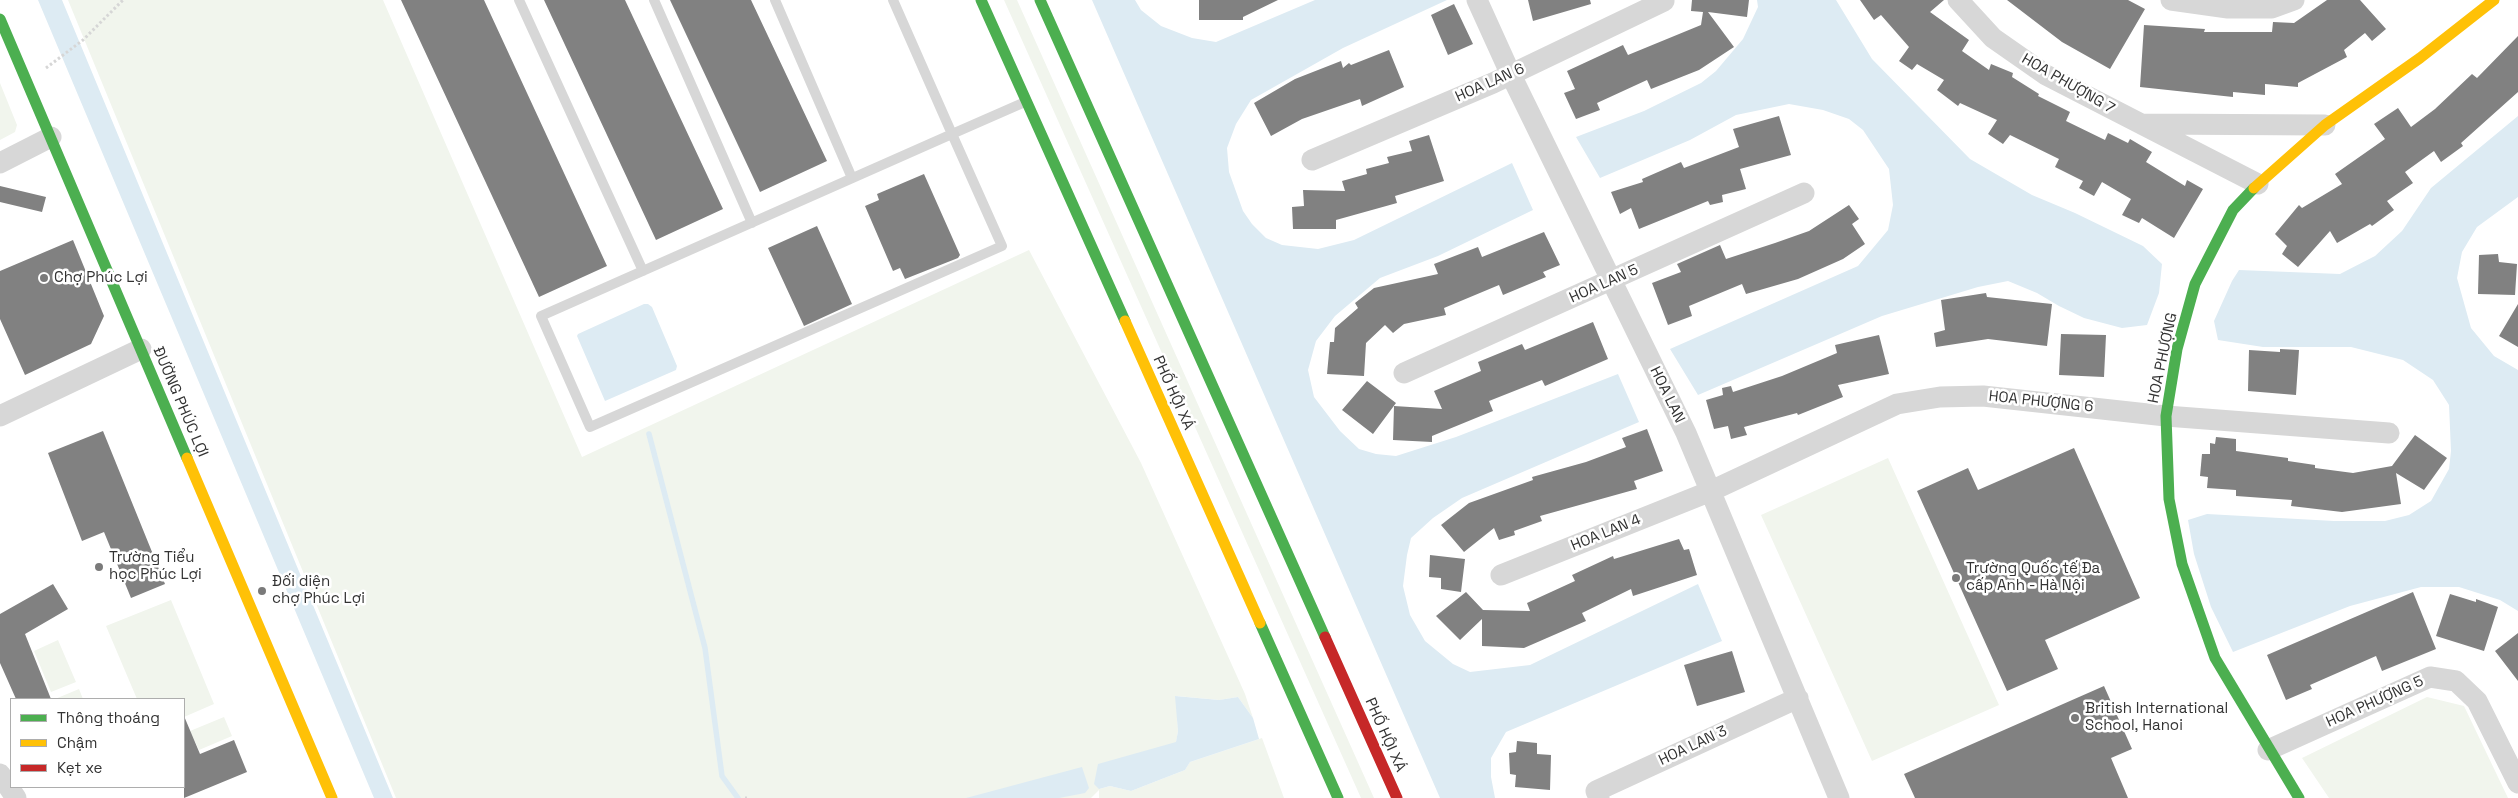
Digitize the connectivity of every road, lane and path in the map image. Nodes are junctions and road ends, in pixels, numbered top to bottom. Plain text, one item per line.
1 (123, 0) edge
2 (519, 0) edge
3 (654, 0) edge
4 (775, 0) edge
5 (893, 0) edge
6 (981, 0) edge
7 (1040, 0) edge
8 (1478, 0) edge
9 (1958, 0) edge
10 (2170, 0) edge
11 (2294, 0) edge
12 (2494, 0) edge
13 (1664, 1) edge
14 (0, 18) edge
15 (52, 63) dead end
16 (1511, 75) junction
17 (1026, 101) junction
18 (2138, 124) junction
19 (2324, 125) junction
20 (952, 134) junction
21 (51, 137) junction
22 (1312, 160) dead end
23 (0, 163) edge
24 (852, 178) junction
25 (2258, 184) junction
26 (1804, 193) dead end
27 (752, 223) junction
28 (643, 271) junction
29 (1611, 281) junction
30 (141, 349) junction
31 (1404, 373) dead end
32 (0, 416) edge
33 (2166, 416) junction
34 (2389, 433) dead end
35 (1711, 491) junction
36 (1501, 576) dead end
37 (1798, 698) junction
38 (2268, 750) junction
39 (0, 774) edge
40 (2518, 783) edge
41 (16, 798) edge
42 (332, 798) edge
43 (1338, 798) edge
44 (1397, 798) edge
45 (1599, 798) edge
46 (1839, 798) edge
47 (2299, 798) edge

1 - 15 path
2 - 28 lane
3 - 27 lane
4 - 24 lane
5 - 20 lane
6 - 17 street, PHỐ HỘI XÁ
7 - 44 street, PHỐ HỘI XÁ
8 - 16 street, HOA LAN
9 - 18 street, HOA PHƯỢNG 7
10 - 11 street
12 - 19 street, HOA PHƯỢNG
13 - 16 street, HOA LAN 6
14 - 21 street, ĐƯỜNG PHÚC LỢI
16 - 22 street, HOA LAN 6
16 - 29 street, HOA LAN
17 - 20 lane
17 - 43 street, PHỐ HỘI XÁ
18 - 19 street, HOA PHƯỢNG 7
18 - 25 street, HOA PHƯỢNG 7
19 - 25 street, HOA PHƯỢNG
20 - 24 lane
20 - 28 lane
21 - 23 street
21 - 30 street, ĐƯỜNG PHÚC LỢI
24 - 27 lane
25 - 33 street, HOA PHƯỢNG
26 - 29 street, HOA LAN 5
27 - 28 lane
29 - 31 street, HOA LAN 5
29 - 35 street, HOA LAN
30 - 32 street
30 - 42 street, ĐƯỜNG PHÚC LỢI
33 - 34 street, HOA PHƯỢNG 6
33 - 35 street, HOA PHƯỢNG 6
33 - 38 street, HOA PHƯỢNG
35 - 36 street, HOA LAN 4
35 - 37 street, HOA LAN
37 - 45 street, HOA LAN 3
37 - 46 street, HOA LAN
38 - 40 street, HOA PHƯỢNG 5
38 - 47 street, HOA PHƯỢNG
39 - 41 street

